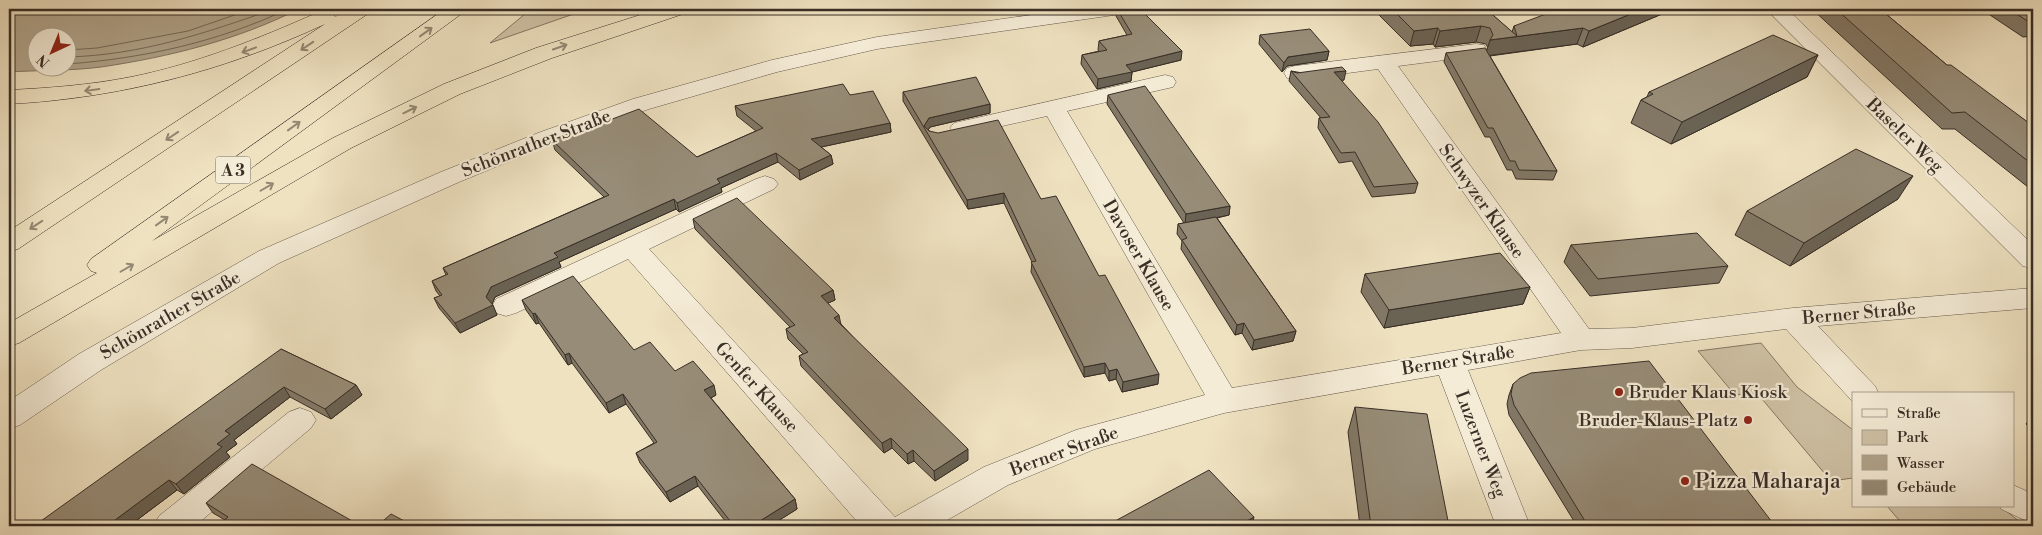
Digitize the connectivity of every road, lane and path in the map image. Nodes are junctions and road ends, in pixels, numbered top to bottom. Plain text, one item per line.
1 (341, 9) edge
2 (362, 9) edge
3 (458, 9) edge
4 (679, 9) edge
5 (1114, 9) edge
6 (1776, 9) edge
7 (1476, 50) edge
8 (1384, 62) junction
9 (1295, 73) edge
10 (1165, 82) dead end
11 (9, 96) edge
12 (1054, 108) junction
13 (938, 134) edge
14 (765, 184) dead end
15 (9, 243) edge
16 (632, 247) junction
17 (2033, 260) edge
18 (2033, 298) edge
19 (506, 306) dead end
20 (1792, 318) junction
21 (9, 331) edge
22 (9, 336) edge
23 (1581, 340) junction
24 (1449, 361) junction
25 (1862, 392) edge
26 (1224, 401) junction
27 (9, 418) edge
28 (300, 420) dead end
29 (2014, 499) edge
30 (2033, 510) edge
31 (171, 526) edge
32 (882, 526) edge
33 (908, 526) edge
34 (1514, 526) edge

1 -> 11 highway
2 -> 15 highway
21 -> 3 highway, A 3
22 -> 4 highway
5 - 27 street, Schönrather Straße
6 - 17 street, Baseler Weg
7 - 8 street
8 - 9 street
8 - 23 street, Schwyzer Klause
10 - 12 street
12 - 13 street
12 - 26 street, Davoser Klause
14 - 16 street
16 - 19 street
16 - 32 street, Genfer Klause
18 - 20 street, Berner Straße
20 - 23 street, Berner Straße
20 - 25 street
23 - 24 street, Berner Straße
24 - 26 street, Berner Straße
24 - 34 street, Luzerner Weg
26 - 33 street, Berner Straße
28 - 31 street
29 - 30 street

